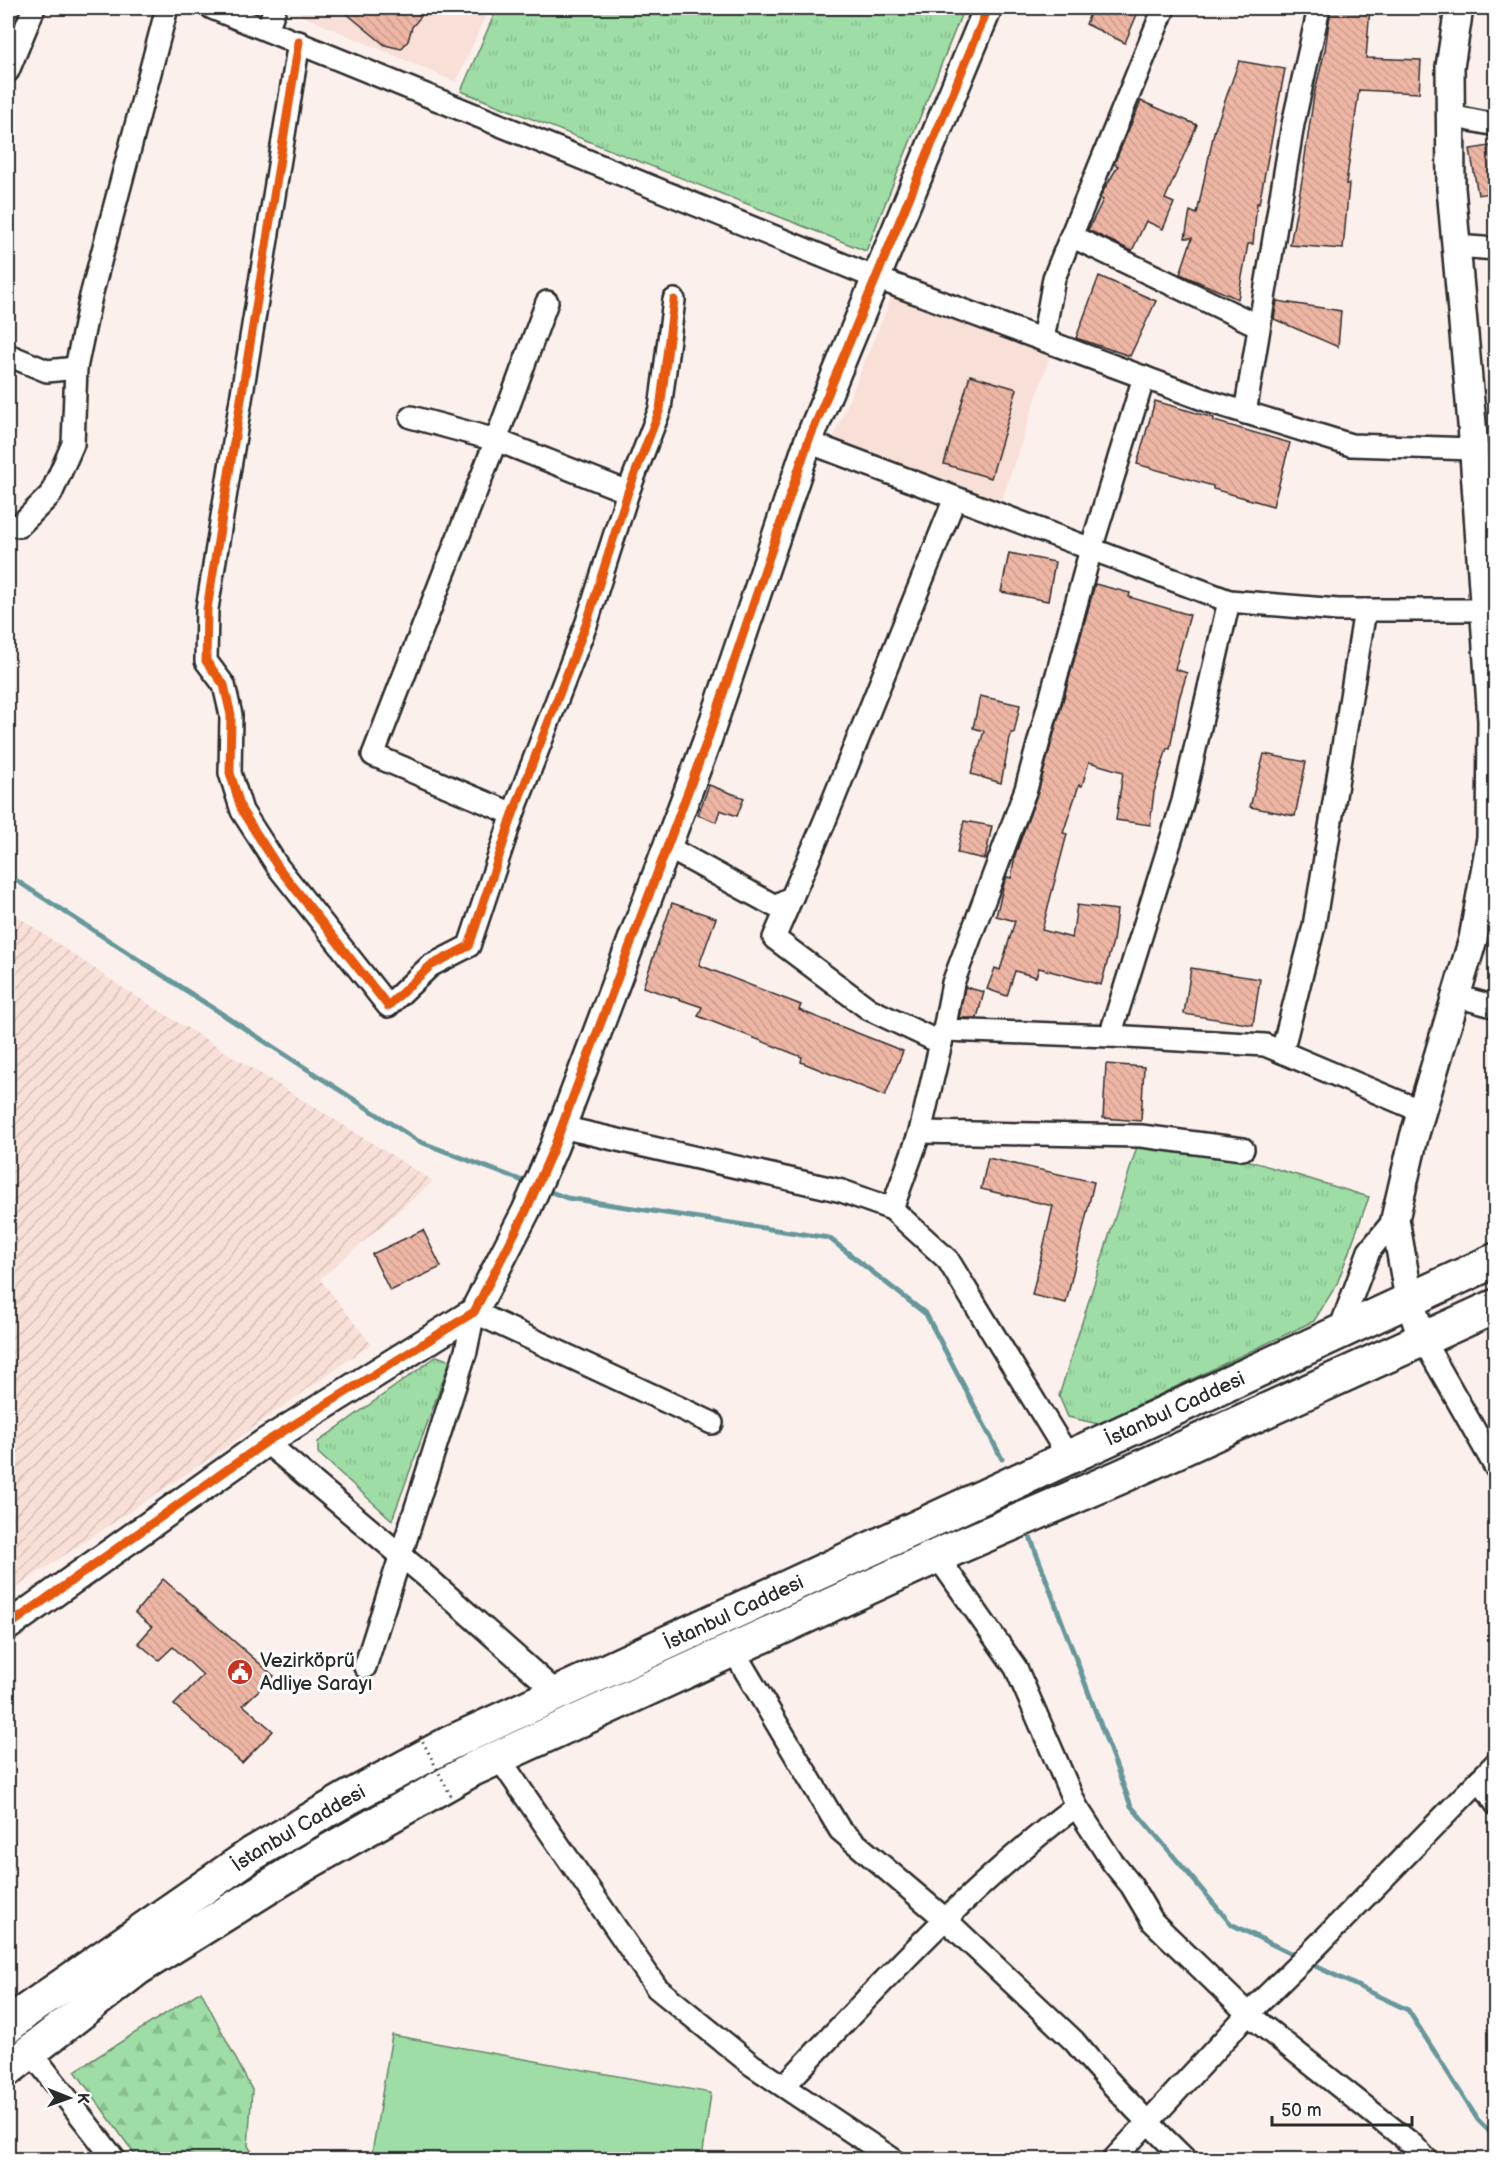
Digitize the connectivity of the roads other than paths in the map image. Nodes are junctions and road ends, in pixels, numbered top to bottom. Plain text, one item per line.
1 (34, 8) edge
2 (167, 8) edge
3 (212, 8) edge
4 (275, 8) edge
5 (988, 8) edge
6 (1164, 8) edge
7 (1319, 8) edge
8 (1459, 8) edge
9 (267, 30) junction
10 (299, 42) junction
11 (8, 71) edge
12 (1450, 116) junction
13 (1496, 125) edge
14 (1071, 236) junction
15 (1456, 246) junction
16 (1496, 249) edge
17 (876, 278) junction
18 (674, 300) dead end
19 (547, 302) dead end
20 (1259, 326) junction
21 (1043, 340) junction
22 (8, 355) edge
23 (76, 368) junction
24 (1144, 377) junction
25 (1245, 412) junction
26 (411, 417) dead end
27 (496, 440) junction
28 (808, 442) junction
29 (1473, 449) junction
30 (628, 492) junction
31 (956, 498) junction
32 (8, 524) edge
33 (1091, 549) junction
34 (1229, 601) junction
35 (1490, 609) edge
36 (1365, 610) junction
37 (1493, 755) edge
38 (513, 814) junction
39 (667, 847) junction
40 (792, 897) junction
41 (1456, 996) junction
42 (1496, 1007) edge
43 (943, 1036) junction
44 (1110, 1036) junction
45 (1282, 1052) junction
46 (1421, 1111) junction
47 (920, 1132) junction
48 (557, 1137) junction
49 (1243, 1149) dead end
50 (892, 1209) junction
51 (1395, 1219) junction
52 (1496, 1260) edge
53 (1409, 1299) junction
54 (1496, 1306) edge
55 (474, 1312) junction
56 (1339, 1332) junction
57 (1422, 1338) junction
58 (712, 1423) dead end
59 (266, 1442) junction
60 (1068, 1456) junction
61 (1496, 1468) edge
62 (401, 1556) junction
63 (937, 1556) junction
64 (8, 1626) edge
65 (733, 1650) junction
66 (365, 1667) dead end
67 (557, 1693) junction
68 (499, 1758) junction
69 (1496, 1762) edge
70 (1480, 1779) junction
71 (1496, 1804) edge
72 (1076, 1806) junction
73 (945, 1919) junction
74 (1248, 2014) junction
75 (8, 2026) edge
76 (19, 2060) edge
77 (784, 2086) junction
78 (1147, 2122) junction
79 (115, 2160) edge
80 (894, 2160) edge
81 (1113, 2160) edge
82 (1186, 2160) edge
83 (1427, 2160) edge

1 - 11 street
2 - 23 street
3 - 9 street
4 - 9 street
5 - 17 street
6 - 14 street
7 - 20 street
8 - 12 street
9 - 10 street
10 - 17 street
10 - 38 street
12 - 13 street
12 - 15 street
14 - 20 street
14 - 21 street
15 - 16 street
15 - 29 street
17 - 21 street
17 - 28 street
18 - 30 street
19 - 27 street
20 - 25 street
21 - 24 street
22 - 23 street
23 - 32 street
24 - 25 street
24 - 33 street
25 - 29 street
26 - 27 street
27 - 30 street
27 - 38 street
28 - 31 street
28 - 39 street
29 - 35 street
30 - 38 street
31 - 33 street
31 - 40 street
33 - 34 street
33 - 43 street
34 - 36 street
34 - 44 street
35 - 36 street
35 - 37 street
36 - 45 street
37 - 41 street
39 - 40 street
39 - 48 street
40 - 43 street
41 - 42 street
41 - 46 street
43 - 44 street
43 - 47 street
44 - 45 street
45 - 46 street
46 - 51 street
47 - 49 street
47 - 50 street
48 - 50 street
48 - 55 street
50 - 60 street
51 - 53 street
51 - 56 street
52 - 53 main road, İstanbul Caddesi
53 - 56 main road, İstanbul Caddesi
53 - 57 street
54 - 57 main road, İstanbul Caddesi
55 - 58 street
55 - 59 street
55 - 62 street
56 - 60 main road, İstanbul Caddesi
57 - 61 street
57 - 63 main road, İstanbul Caddesi
59 - 62 street
59 - 64 street
60 - 67 main road, İstanbul Caddesi
62 - 66 street
62 - 67 street
63 - 65 main road, İstanbul Caddesi
63 - 72 street
65 - 68 main road, İstanbul Caddesi
65 - 73 street
67 - 75 main road, İstanbul Caddesi
68 - 76 main road, İstanbul Caddesi
68 - 77 street
69 - 70 street
70 - 71 street
70 - 74 street
72 - 73 street
72 - 74 street
73 - 77 street
73 - 78 street
74 - 78 street
74 - 83 street
76 - 79 street
77 - 80 street
78 - 81 street
78 - 82 street

